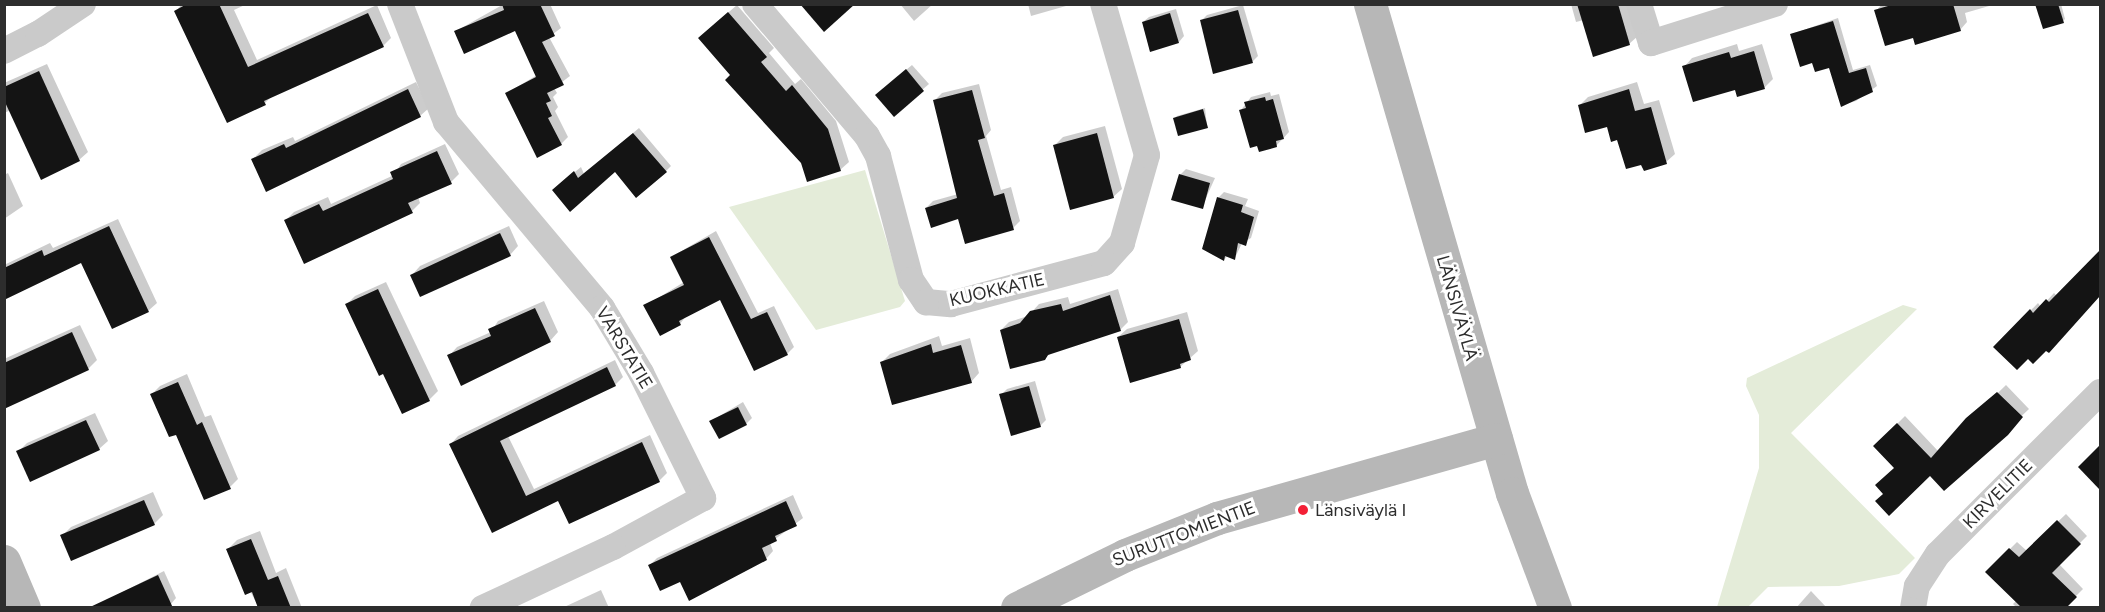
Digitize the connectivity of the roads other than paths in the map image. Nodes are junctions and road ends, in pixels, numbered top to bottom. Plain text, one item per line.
1 (83, 4) edge
2 (400, 4) edge
3 (755, 4) edge
4 (1103, 4) edge
5 (1370, 4) edge
6 (1639, 4) edge
7 (1774, 4) edge
8 (4, 51) edge
9 (2100, 392) edge
10 (1496, 439) junction
11 (4, 561) edge
12 (24, 608) edge
13 (483, 608) edge
14 (1017, 608) edge
15 (1555, 608) edge
16 (1912, 608) edge

1 - 8 street
2 - 13 street, VARSTATIE
3 - 4 street, KUOKKATIE
5 - 10 main road, LÄNSIVÄYLÄ
6 - 7 street
9 - 16 street, KIRVELITIE
10 - 14 main road, SURUTTOMIENTIE
10 - 15 main road, LÄNSIVÄYLÄ
11 - 12 main road

